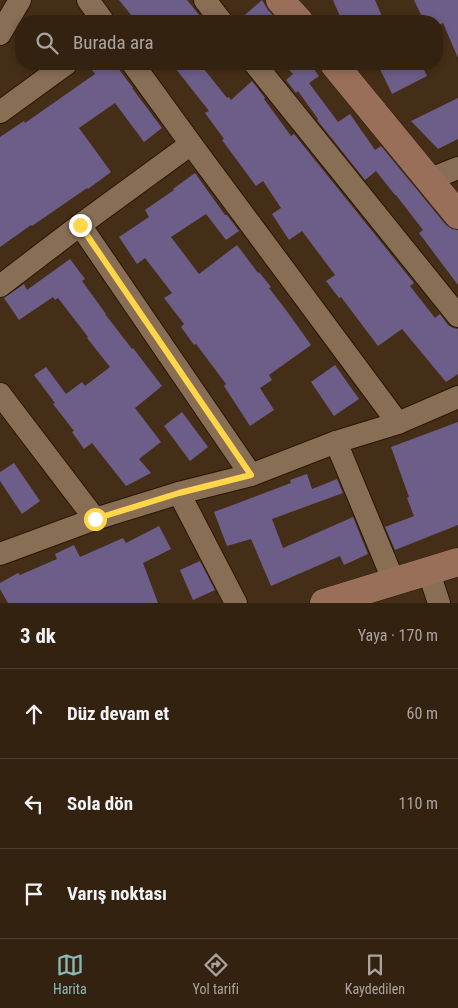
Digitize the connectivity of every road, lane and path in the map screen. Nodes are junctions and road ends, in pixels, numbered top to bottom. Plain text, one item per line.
1 (20, 0) edge
2 (88, 0) edge
3 (205, 0) edge
4 (280, 0) edge
5 (99, 15) edge
6 (216, 15) edge
7 (294, 15) edge
8 (0, 34) edge
9 (58, 70) edge
10 (138, 70) edge
11 (260, 70) edge
12 (339, 70) edge
13 (0, 112) edge
14 (191, 144) junction
15 (458, 168) edge
16 (428, 180) junction
17 (458, 215) edge
18 (80, 225) junction
19 (0, 286) edge
20 (458, 316) edge
21 (0, 394) edge
22 (458, 398) edge
23 (398, 423) junction
24 (336, 442) junction
25 (251, 475) junction
26 (179, 493) junction
27 (95, 519) junction
28 (0, 554) edge
29 (458, 562) edge
30 (428, 570) junction
31 (394, 582) junction
32 (236, 603) edge
33 (324, 603) edge
34 (439, 603) edge

1 - 8 street
2 - 5 street
3 - 6 street
4 - 7 main road
9 - 13 street
10 - 14 street
11 - 20 street
12 - 16 main road
14 - 18 street
14 - 23 street
15 - 16 street
16 - 17 main road
18 - 19 street
18 - 25 street
21 - 27 street
22 - 23 street
23 - 24 street
24 - 25 street
24 - 31 street
25 - 26 street
26 - 27 street
26 - 32 street
27 - 28 street
29 - 30 main road
30 - 31 main road
30 - 34 street
31 - 33 main road

